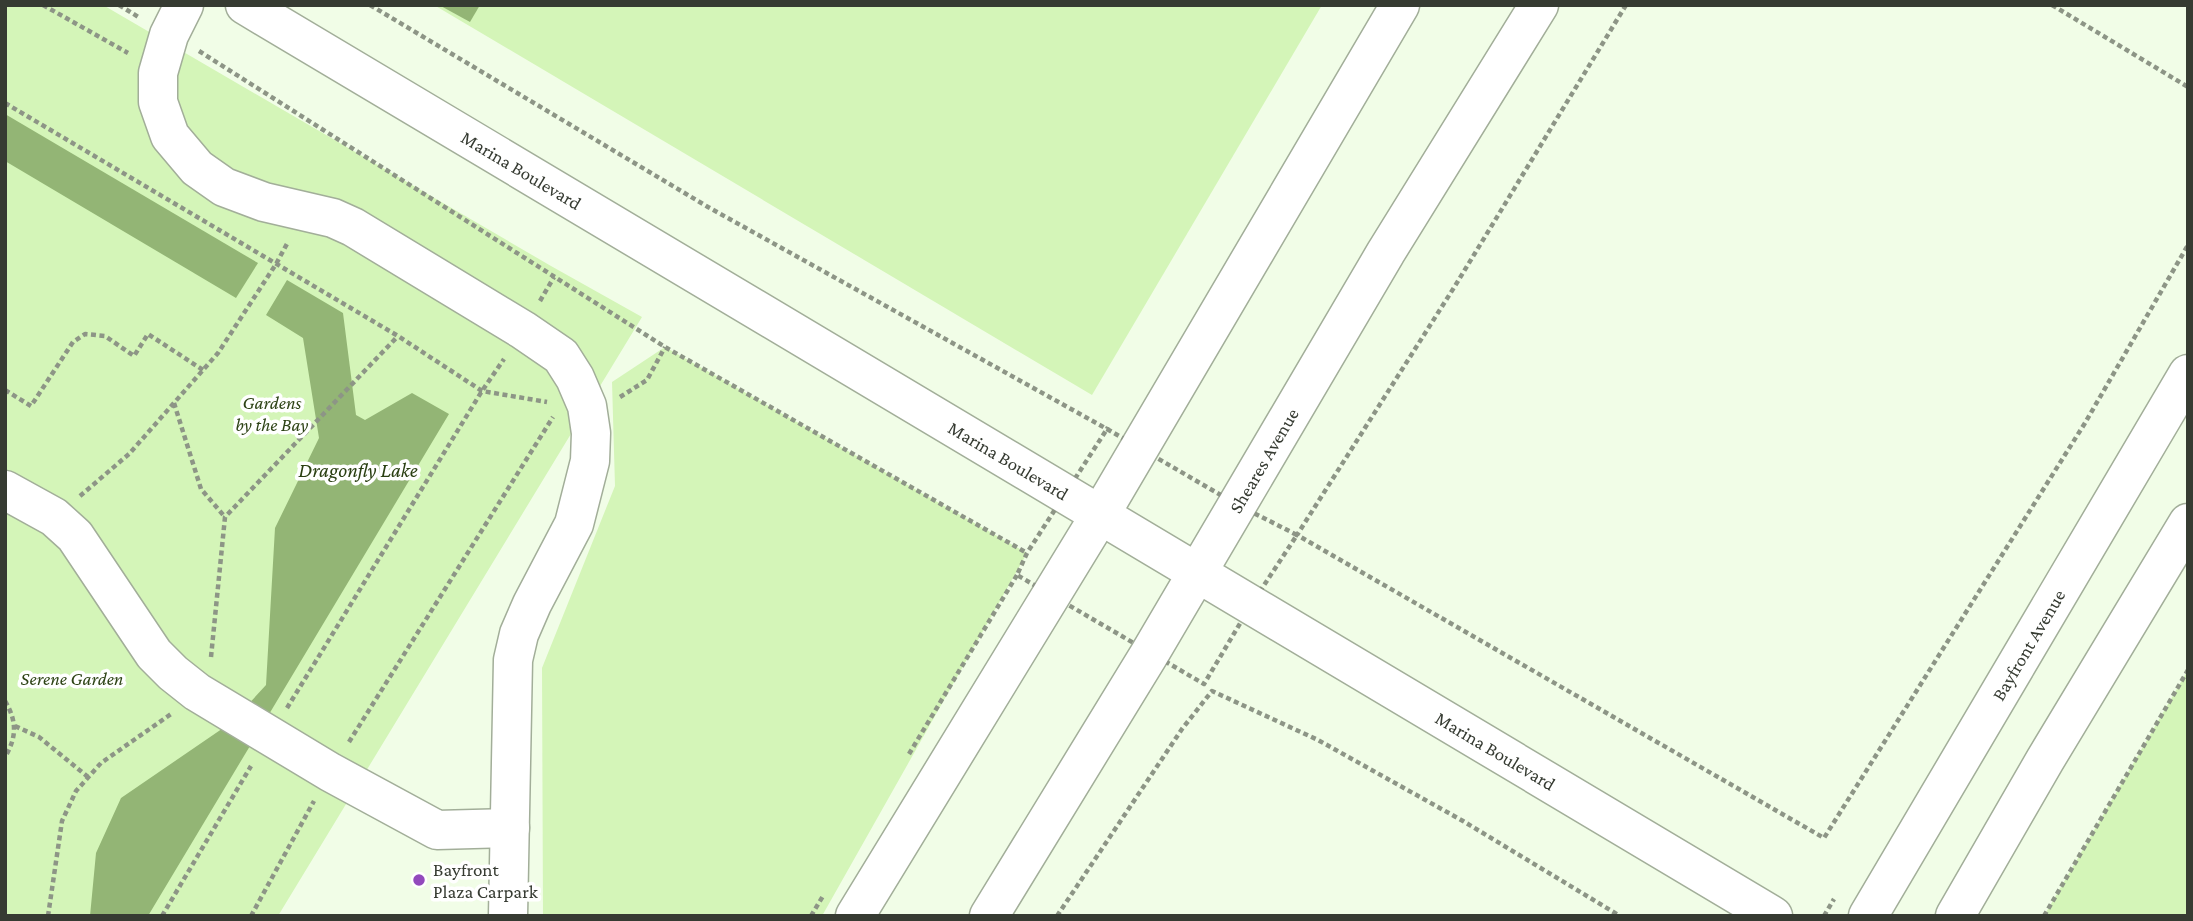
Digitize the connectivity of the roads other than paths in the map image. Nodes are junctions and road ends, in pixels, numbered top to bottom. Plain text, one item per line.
1 (245, 5) edge
2 (1400, 5) edge
3 (1539, 5) edge
4 (176, 20) edge
5 (2188, 374) edge
6 (5, 490) edge
7 (1100, 515) junction
8 (2188, 523) edge
9 (1198, 573) junction
10 (510, 828) junction
11 (508, 916) edge
12 (855, 916) edge
13 (989, 916) edge
14 (1773, 916) edge
15 (1868, 916) edge
16 (1955, 916) edge

1 - 7 main road, Marina Boulevard
2 - 7 main road
3 - 9 main road, Sheares Avenue
4 - 10 main road
5 - 15 main road, Bayfront Avenue
6 - 10 main road
7 - 9 main road, Marina Boulevard
7 - 12 main road
8 - 16 main road
9 - 13 main road, Sheares Avenue
9 - 14 main road, Marina Boulevard
10 - 11 main road

